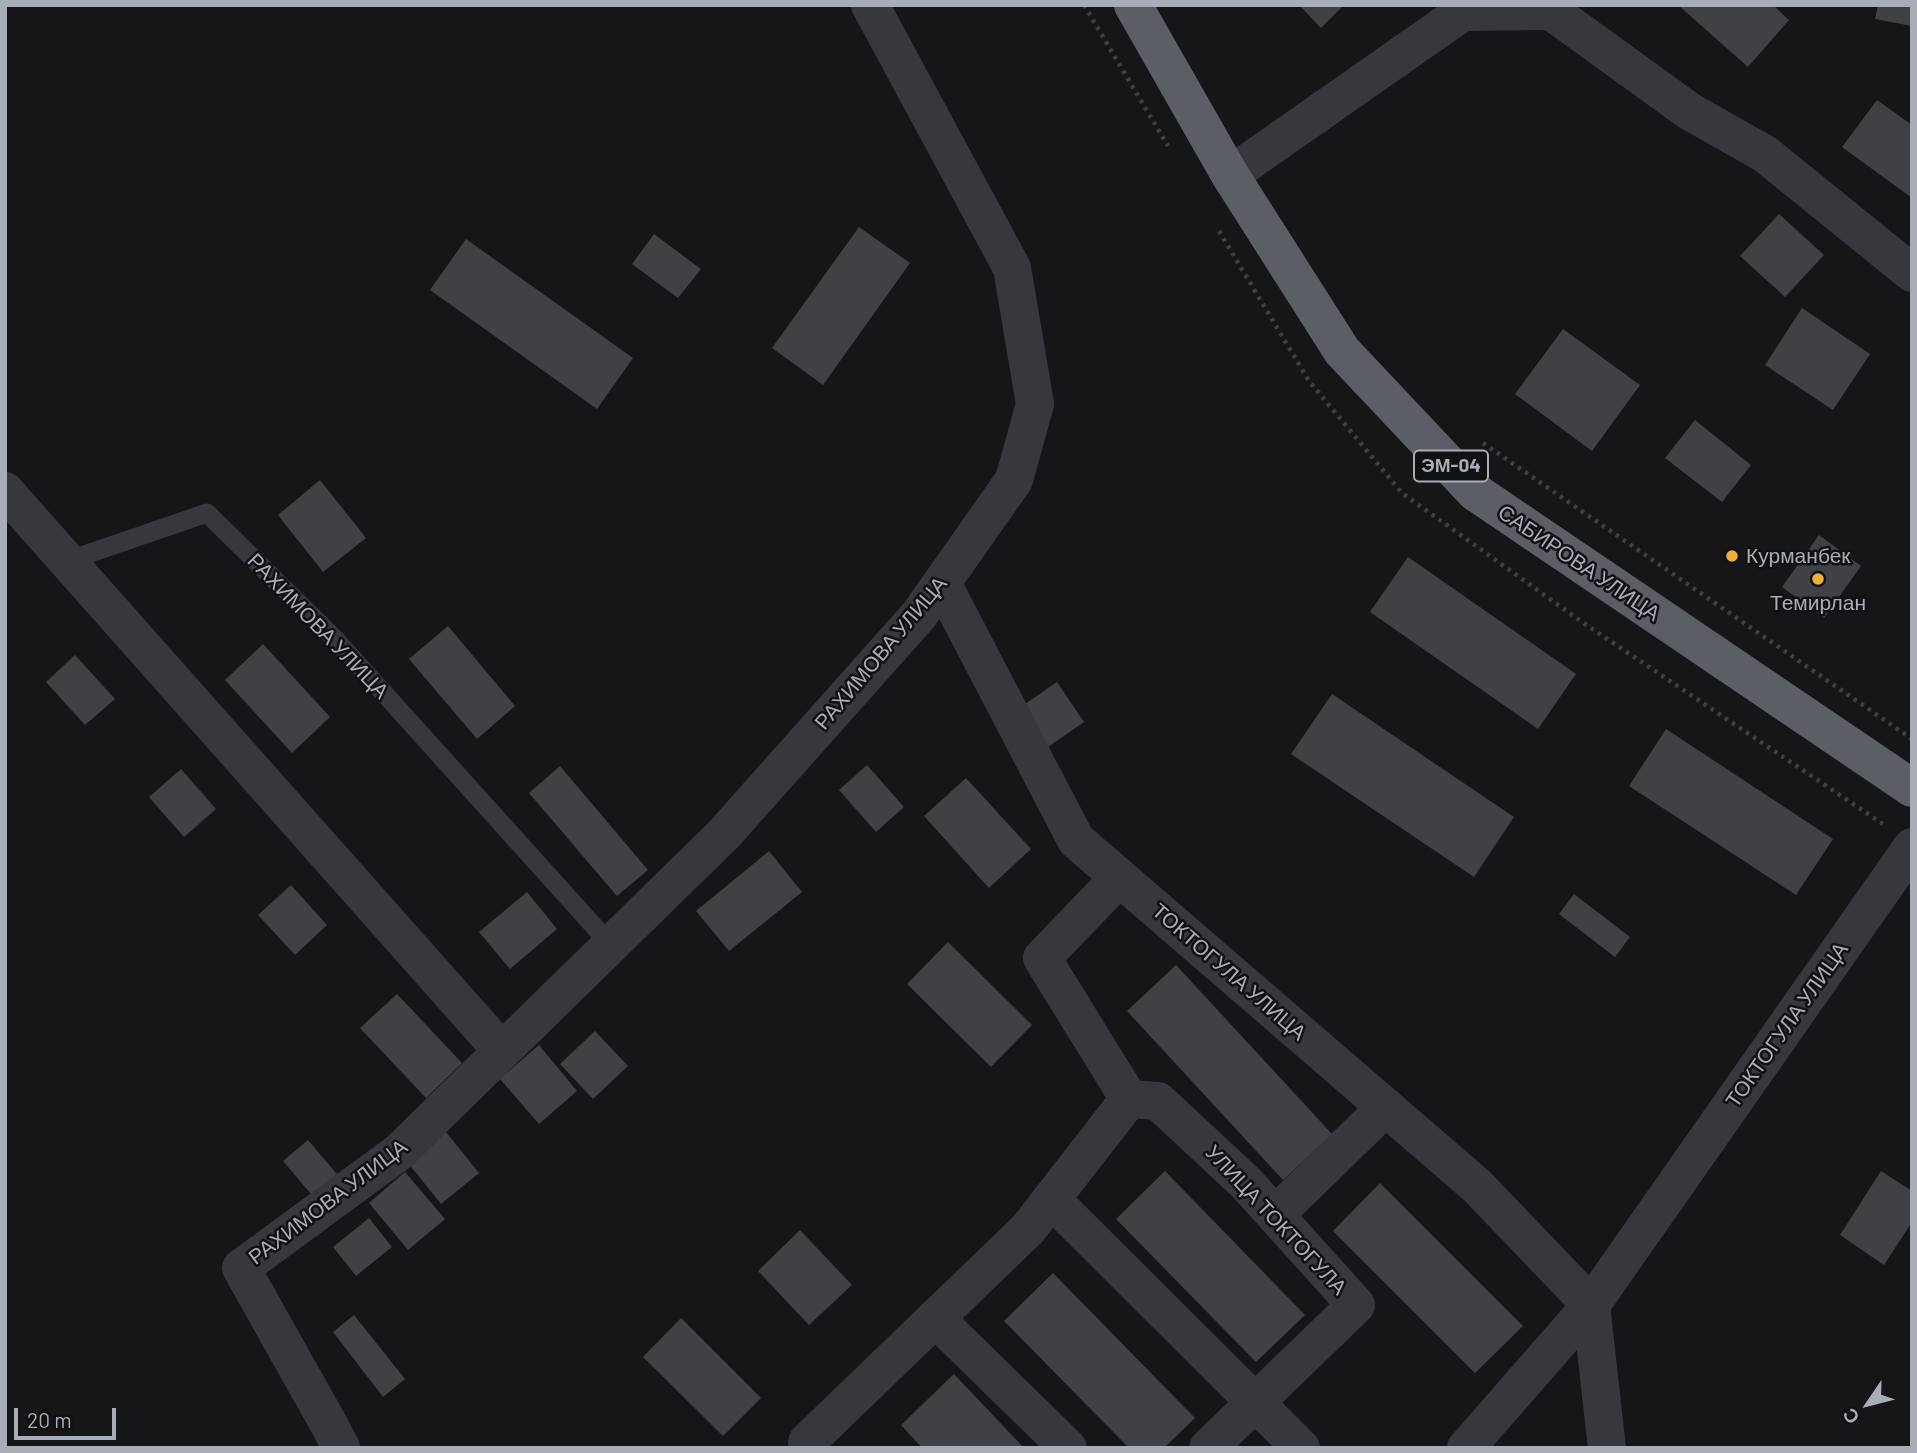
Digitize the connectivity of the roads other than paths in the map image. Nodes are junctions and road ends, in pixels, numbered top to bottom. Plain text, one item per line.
1 (870, 5) edge
2 (1133, 5) edge
3 (1548, 8) edge
4 (1230, 175) junction
5 (1912, 272) edge
6 (5, 491) edge
7 (68, 561) junction
8 (942, 583) junction
9 (1912, 788) edge
10 (1912, 847) edge
11 (1119, 878) junction
12 (611, 945) junction
13 (502, 1051) junction
14 (1129, 1100) junction
15 (1386, 1107) junction
16 (1051, 1199) junction
17 (1275, 1215) junction
18 (1591, 1305) junction
19 (935, 1318) junction
20 (1254, 1402) junction
21 (807, 1442) dead end
22 (341, 1448) edge
23 (1068, 1448) edge
24 (1208, 1448) edge
25 (1301, 1448) edge
26 (1466, 1448) edge
27 (1607, 1448) edge

1 - 8 street, РАХИМОВА УЛИЦА
2 - 4 highway, САБИРОВА УЛИЦА / ЭМ-04
3 - 4 street
3 - 5 street
4 - 9 highway, САБИРОВА УЛИЦА / ЭМ-04
6 - 7 street
7 - 12 lane, РАХИМОВА УЛИЦА
7 - 13 street
8 - 11 street, ТОКТОГУЛА УЛИЦА
8 - 12 street, РАХИМОВА УЛИЦА
10 - 18 street, ТОКТОГУЛА УЛИЦА
11 - 14 street
11 - 15 street, ТОКТОГУЛА УЛИЦА
12 - 13 street, РАХИМОВА УЛИЦА
13 - 22 street, РАХИМОВА УЛИЦА
14 - 16 street
14 - 17 street, УЛИЦА ТОКТОГУЛА
15 - 17 street
15 - 18 street, ТОКТОГУЛА УЛИЦА
16 - 19 street
16 - 20 street
17 - 20 street, УЛИЦА ТОКТОГУЛА
18 - 26 street, ТОКТОГУЛА УЛИЦА
18 - 27 street
19 - 21 street
19 - 23 street
20 - 24 street, УЛИЦА ТОКТОГУЛА
20 - 25 street

